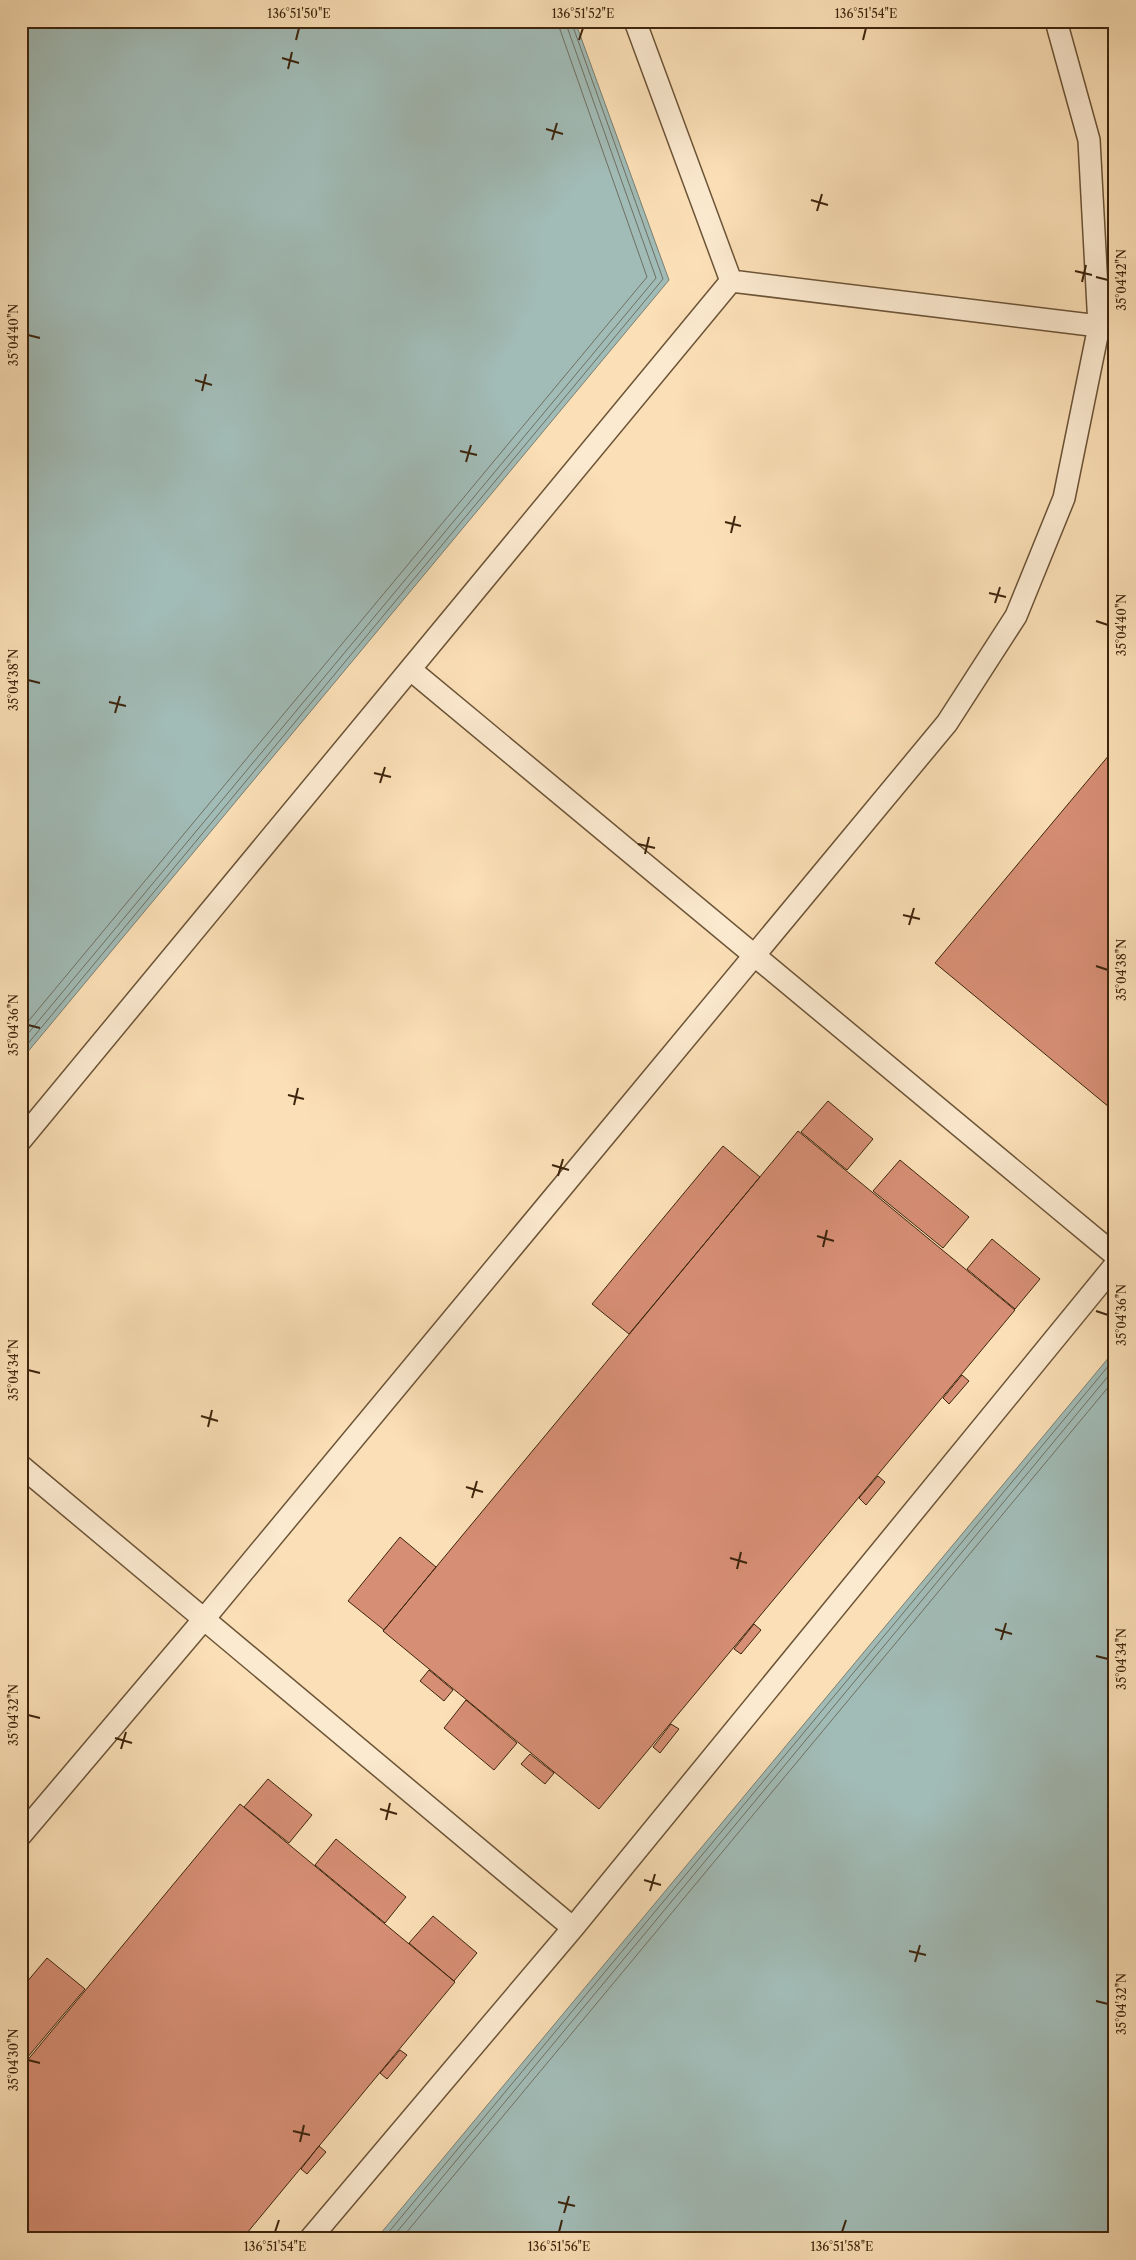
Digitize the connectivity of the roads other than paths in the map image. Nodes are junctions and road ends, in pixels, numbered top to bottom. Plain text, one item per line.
1 (635, 21) edge
2 (1056, 21) edge
3 (731, 281) junction
4 (1107, 327) edge
5 (411, 670) junction
6 (755, 954) junction
7 (21, 1140) edge
8 (1115, 1255) edge
9 (1115, 1266) edge
10 (21, 1466) edge
11 (204, 1619) junction
12 (21, 1835) edge
13 (573, 1928) junction
14 (310, 2239) edge

1 - 3 lane
2 - 4 lane
3 - 4 lane
3 - 5 lane
4 - 6 lane
5 - 6 lane
5 - 7 lane
6 - 8 lane
6 - 11 lane
9 - 13 lane
10 - 11 lane
11 - 12 lane
11 - 13 lane
13 - 14 lane

